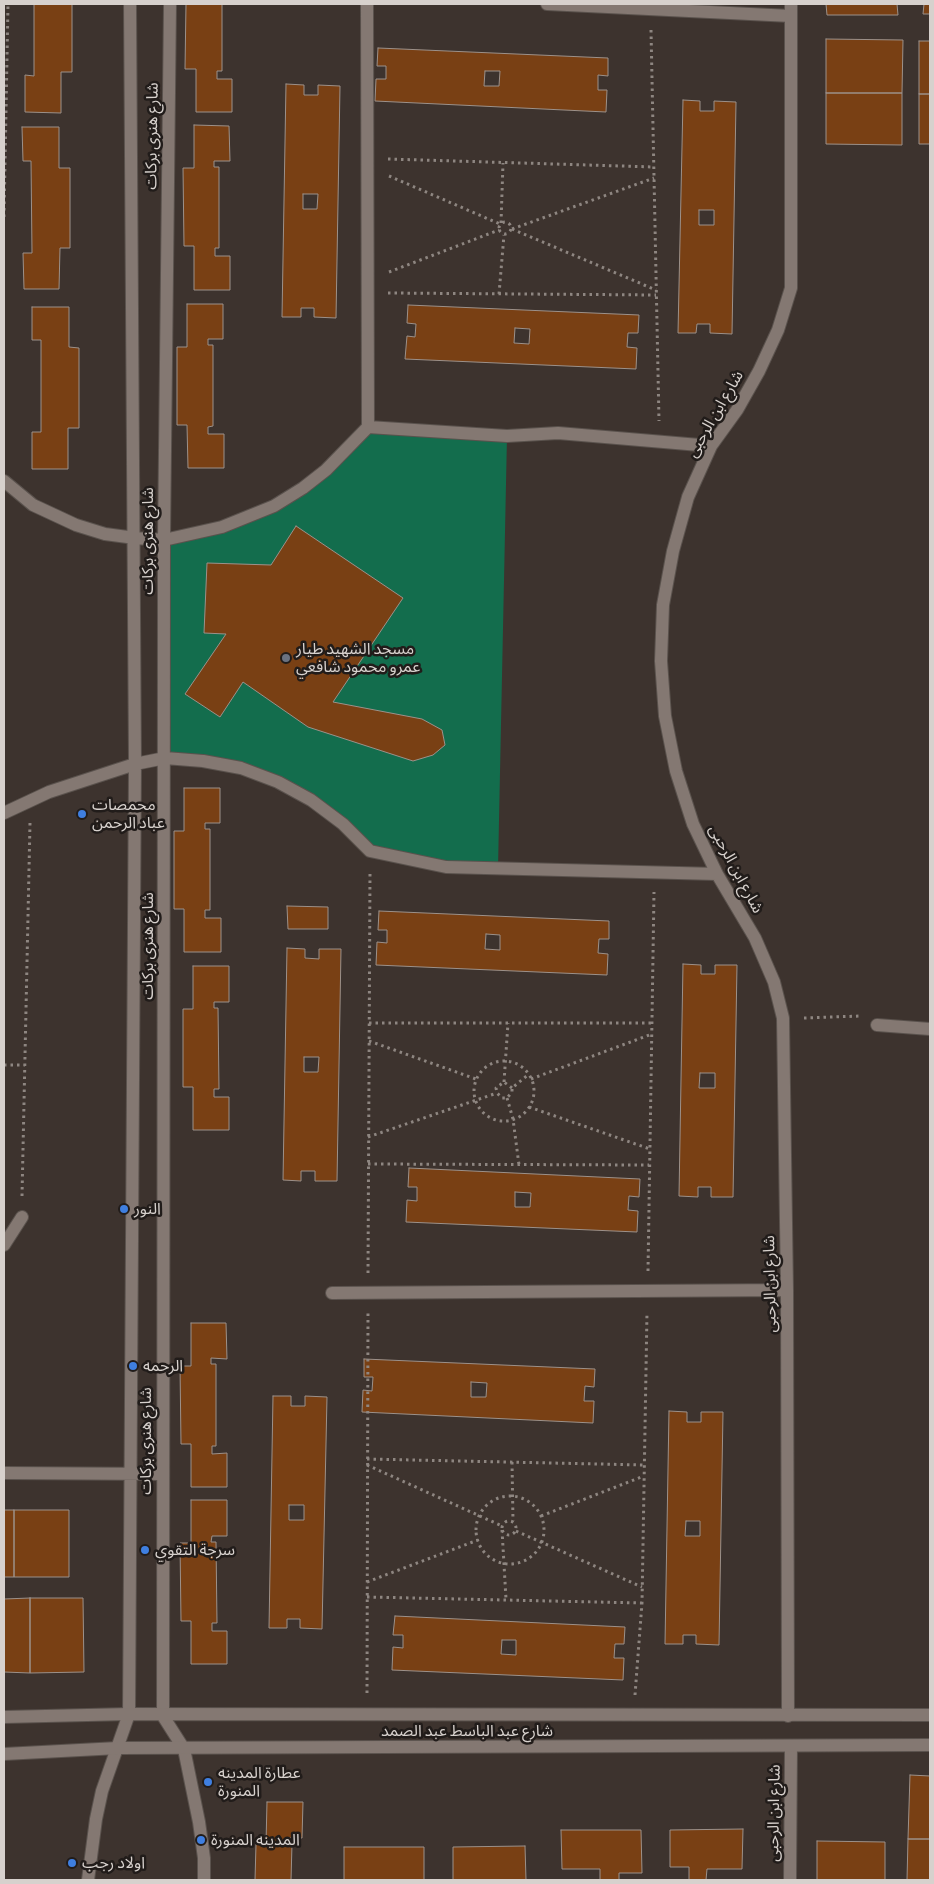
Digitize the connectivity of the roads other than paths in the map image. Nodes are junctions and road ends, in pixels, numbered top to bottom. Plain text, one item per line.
1 (130, 4) edge
2 (170, 4) edge
3 (367, 4) edge
4 (547, 4) edge
5 (791, 10) edge
6 (368, 428) junction
7 (711, 446) junction
8 (4, 481) edge
9 (135, 538) junction
10 (164, 540) junction
11 (165, 758) junction
12 (135, 764) junction
13 (4, 813) edge
14 (717, 874) junction
15 (877, 1025) dead end
16 (930, 1029) edge
17 (22, 1217) road end
18 (4, 1245) edge
19 (787, 1290) junction
20 (332, 1293) dead end
21 (4, 1473) edge
22 (131, 1473) junction
23 (162, 1474) junction
24 (129, 1714) junction
25 (930, 1715) edge
26 (162, 1716) junction
27 (788, 1716) junction
28 (4, 1717) edge
29 (930, 1745) edge
30 (791, 1746) junction
31 (118, 1748) junction
32 (184, 1749) junction
33 (4, 1754) edge
34 (88, 1880) edge
35 (204, 1880) edge
36 (790, 1880) edge

1 - 9 street, شارع هنرى بركات
2 - 10 street, شارع هنرى بركات
3 - 6 street
4 - 5 street
5 - 7 street, شارع ابن الرحبى
6 - 7 street
6 - 10 street
7 - 14 street, شارع ابن الرحبى
8 - 9 street
9 - 10 street
9 - 12 street, شارع هنرى بركات
10 - 11 street, شارع هنرى بركات
11 - 12 street
11 - 14 street
11 - 23 street, شارع هنرى بركات
12 - 13 street
12 - 22 street, شارع هنرى بركات
14 - 19 street, شارع ابن الرحبى
15 - 16 street
17 - 18 street
19 - 20 street
19 - 27 street, شارع ابن الرحبى
21 - 22 street
22 - 23 street
22 - 24 street, شارع هنرى بركات
23 - 26 street, شارع هنرى بركات
24 - 26 street, شارع عبد الباسط عبد الصمد
24 - 28 street, شارع عبد الباسط عبد الصمد
24 - 31 street, شارع هنرى بركات
25 - 27 street, شارع عبد الباسط عبد الصمد
26 - 27 street, شارع عبد الباسط عبد الصمد
26 - 32 street
29 - 30 street, شارع عبد الباسط عبد الصمد
30 - 32 street, شارع عبد الباسط عبد الصمد
30 - 36 street, شارع ابن الرحبى
31 - 32 street, شارع عبد الباسط عبد الصمد
31 - 33 street, شارع عبد الباسط عبد الصمد
31 - 34 street, شارع هنرى بركات
32 - 35 street

